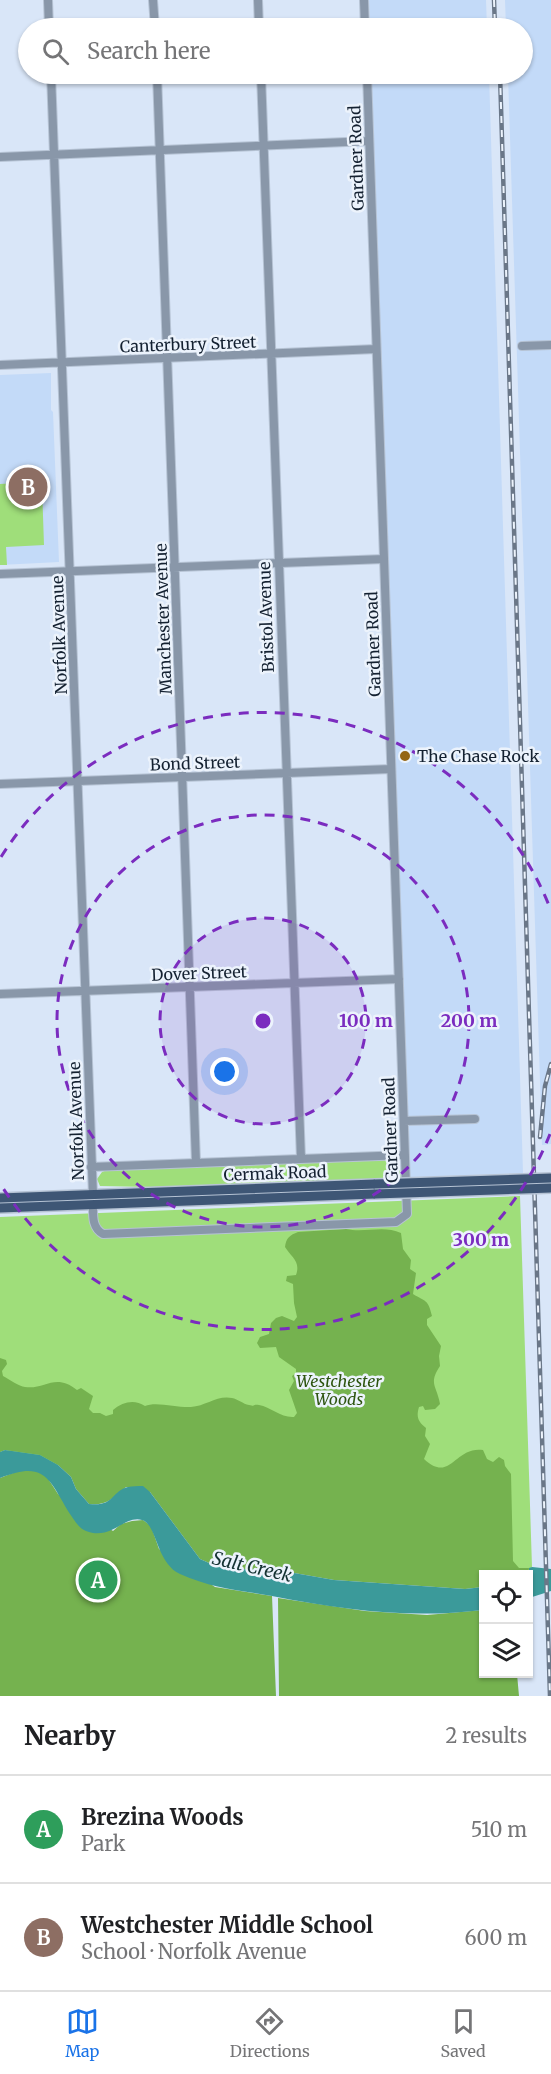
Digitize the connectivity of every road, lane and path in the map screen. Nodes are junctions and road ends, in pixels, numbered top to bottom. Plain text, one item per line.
1 (48, 0) edge
2 (153, 0) edge
3 (258, 0) edge
4 (364, 0) edge
5 (49, 18) edge
6 (154, 18) edge
7 (259, 18) edge
8 (365, 18) edge
9 (51, 84) edge
10 (157, 84) edge
11 (261, 84) edge
12 (367, 84) edge
13 (369, 141) junction
14 (263, 146) junction
15 (160, 150) junction
16 (54, 154) junction
17 (0, 157) edge
18 (551, 345) edge
19 (522, 346) dead end
20 (376, 350) junction
21 (271, 354) junction
22 (167, 358) junction
23 (62, 362) junction
24 (0, 365) edge
25 (384, 559) junction
26 (278, 563) junction
27 (175, 567) junction
28 (70, 572) junction
29 (0, 574) edge
30 (391, 769) junction
31 (286, 773) junction
32 (182, 777) junction
33 (78, 781) junction
34 (0, 784) edge
35 (399, 979) junction
36 (294, 983) junction
37 (190, 987) junction
38 (85, 990) junction
39 (0, 994) edge
40 (475, 1119) dead end
41 (404, 1121) junction
42 (405, 1155) junction
43 (301, 1159) junction
44 (196, 1163) junction
45 (91, 1167) junction
46 (551, 1178) edge
47 (551, 1188) edge
48 (375, 1189) junction
49 (0, 1198) edge
50 (93, 1200) junction
51 (0, 1208) edge

1 - 5 street
2 - 6 street
3 - 7 street
4 - 8 street
9 - 16 street, Norfolk Avenue
10 - 15 street, Manchester Avenue
11 - 14 street, Bristol Avenue
12 - 13 street, Gardner Road
13 - 14 street
13 - 20 street, Gardner Road
14 - 15 street
14 - 21 street, Bristol Avenue
15 - 16 street
15 - 22 street, Manchester Avenue
16 - 17 street
16 - 23 street, Norfolk Avenue
18 - 19 street
20 - 21 street, Canterbury Street
20 - 25 street, Gardner Road
21 - 22 street, Canterbury Street
21 - 26 street, Bristol Avenue
22 - 23 street, Canterbury Street
22 - 27 street, Manchester Avenue
23 - 24 street, Canterbury Street
23 - 28 street, Norfolk Avenue
25 - 26 street
25 - 30 street, Gardner Road
26 - 27 street
26 - 31 street, Bristol Avenue
27 - 28 street
27 - 32 street, Manchester Avenue
28 - 29 street
28 - 33 street, Norfolk Avenue
30 - 31 street, Bond Street
30 - 35 street, Gardner Road
31 - 32 street, Bond Street
31 - 36 street, Bristol Avenue
32 - 33 street, Bond Street
32 - 37 street, Manchester Avenue
33 - 34 street, Bond Street
33 - 38 street, Norfolk Avenue
35 - 36 street, Dover Street
35 - 41 street, Gardner Road
36 - 37 street, Dover Street
36 - 43 street, Bristol Avenue
37 - 38 street, Dover Street
37 - 44 street, Manchester Avenue
38 - 39 street, Dover Street
38 - 45 street, Norfolk Avenue
40 - 41 street
41 - 42 street, Gardner Road
42 - 43 street, Cermak Road
42 - 50 street, Gardner Road
43 - 44 street, Cermak Road
44 - 45 street, Cermak Road
45 - 50 street, Norfolk Avenue
46 - 48 main road, Cermak Road, bridge
47 - 48 main road, Cermak Road, bridge
48 - 50 main road, Cermak Road
49 - 50 main road, Cermak Road
50 - 51 main road, Cermak Road

